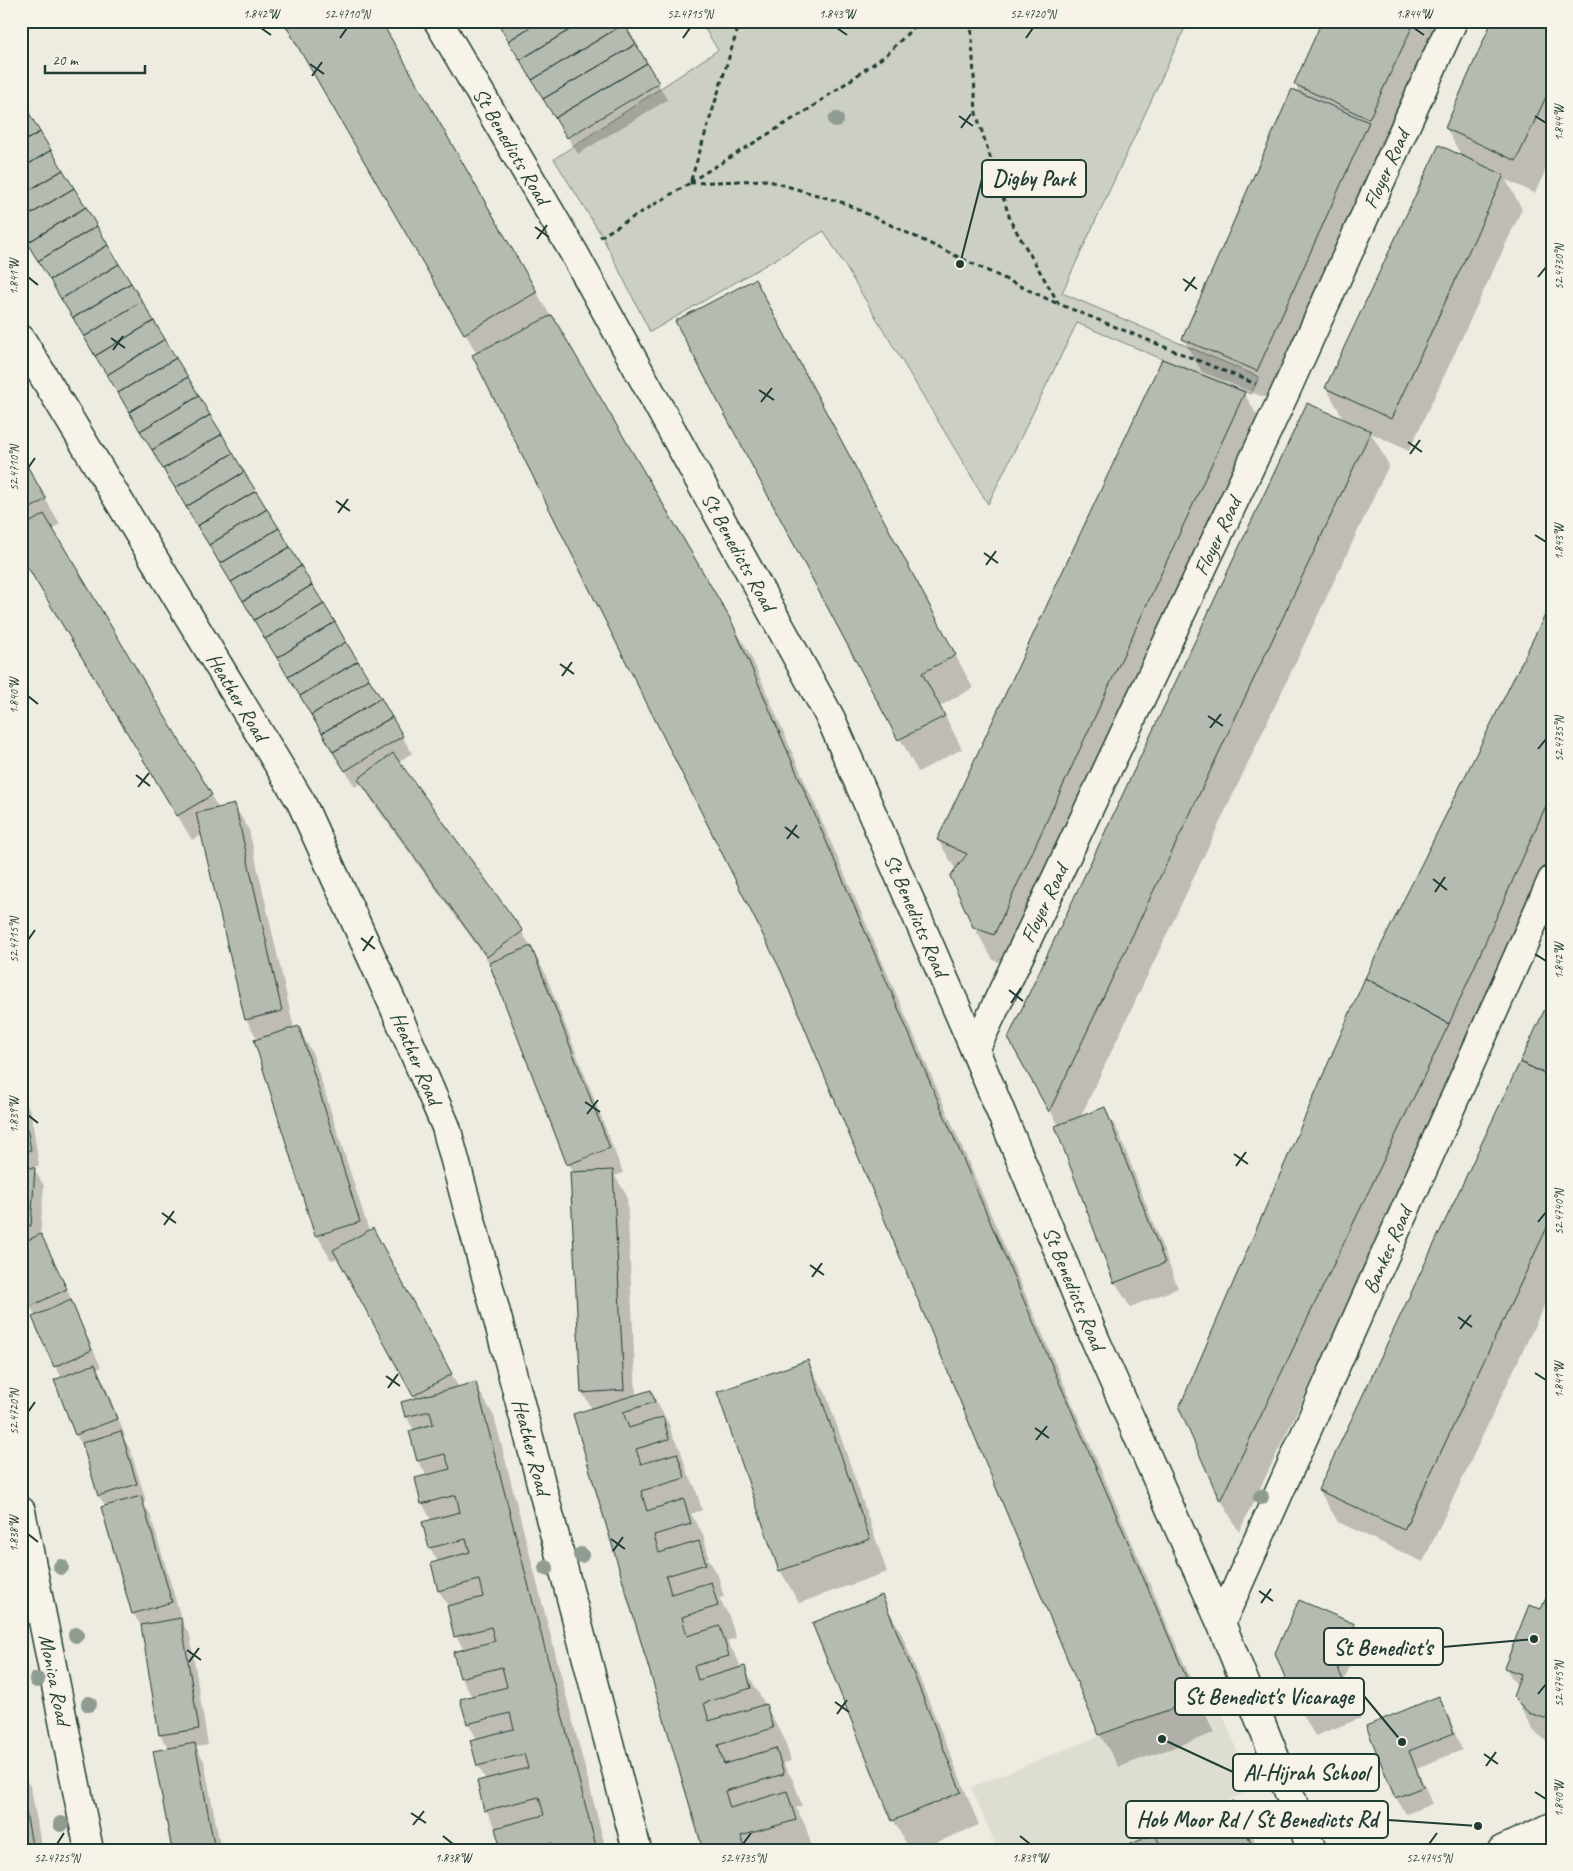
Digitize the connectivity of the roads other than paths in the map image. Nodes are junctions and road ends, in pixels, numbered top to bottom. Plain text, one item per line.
1 (438, 21) edge
2 (1453, 21) edge
3 (21, 339) edge
4 (1552, 880) edge
5 (975, 1050) junction
6 (21, 1511) edge
7 (1221, 1623) junction
8 (1550, 1836) edge
9 (89, 1850) edge
10 (637, 1850) edge
11 (1312, 1850) edge
12 (1502, 1850) edge

1 - 5 street, St Benedicts Road
2 - 5 street, Floyer Road
3 - 10 street, Heather Road
4 - 7 street, Bankes Road
5 - 7 street, St Benedicts Road
6 - 9 street, Monica Road
7 - 11 street, St Benedicts Road
8 - 12 street

